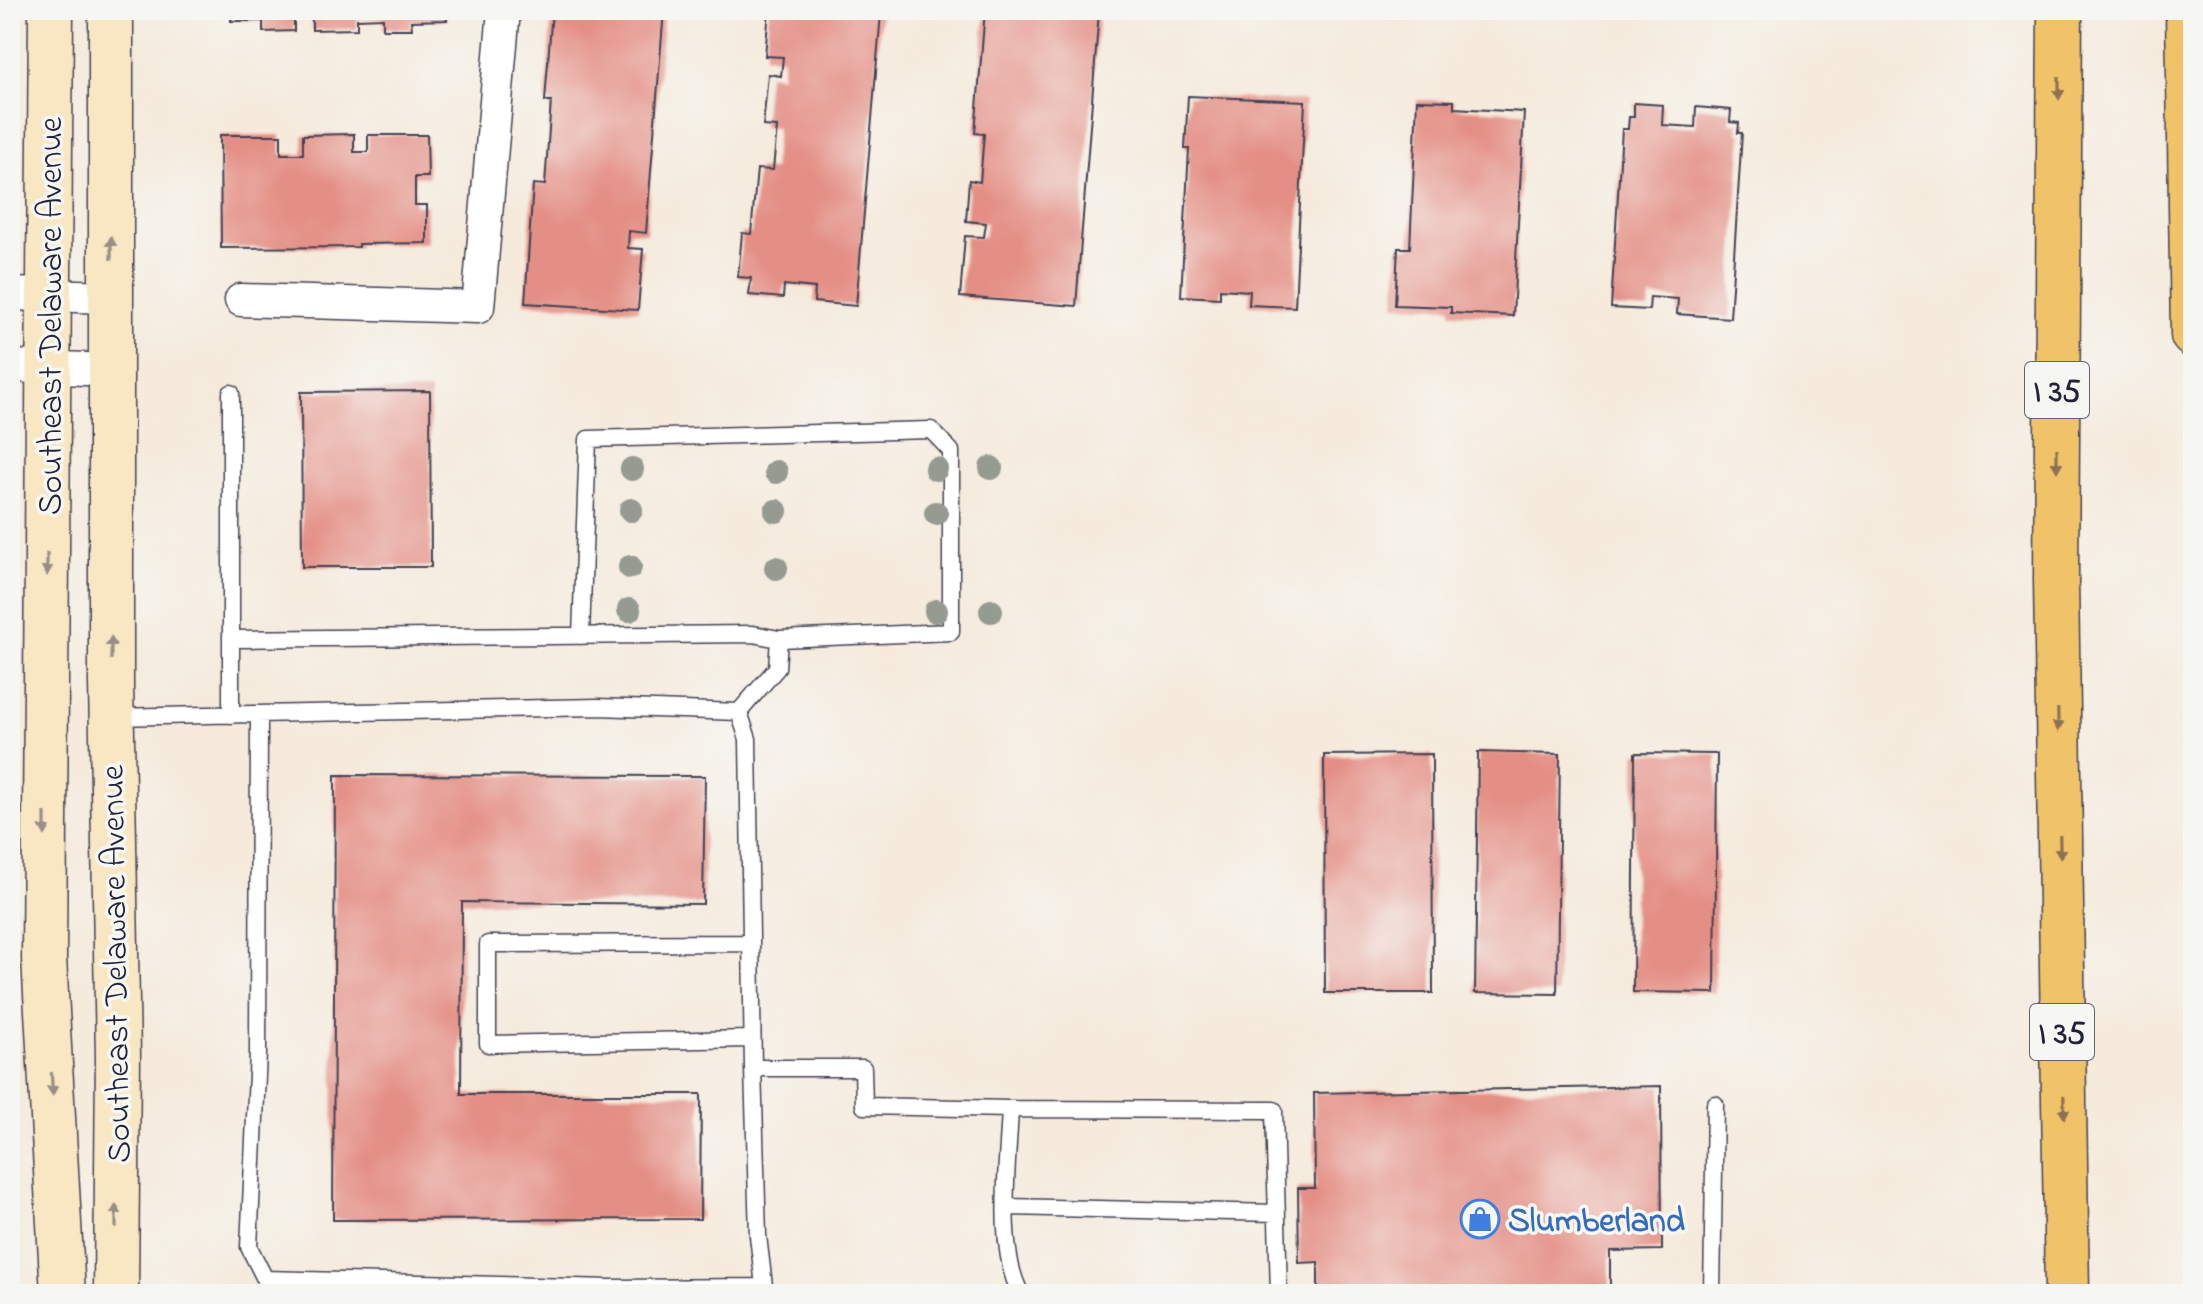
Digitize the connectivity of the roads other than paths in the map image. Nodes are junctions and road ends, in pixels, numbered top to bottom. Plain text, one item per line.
1 (51, 10) edge
2 (111, 10) edge
3 (504, 10) edge
4 (2060, 10) edge
5 (2188, 10) edge
6 (29, 294) edge
7 (111, 297) junction
8 (241, 300) dead end
9 (2193, 335) edge
10 (29, 367) edge
11 (111, 370) junction
12 (231, 393) dead end
13 (581, 636) junction
14 (231, 639) junction
15 (779, 639) junction
16 (739, 712) junction
17 (231, 715) junction
18 (259, 715) junction
19 (111, 717) junction
20 (751, 943) junction
21 (752, 1039) junction
22 (753, 1068) junction
23 (1715, 1104) dead end
24 (1010, 1109) junction
25 (1007, 1207) junction
26 (1277, 1213) junction
27 (764, 1290) edge
28 (63, 1294) edge
29 (116, 1294) edge
30 (1021, 1294) edge
31 (1279, 1294) edge
32 (1712, 1294) edge
33 (2067, 1294) edge

1 - 6 main road, Southeast Delaware Avenue
7 -> 2 main road, Southeast Delaware Avenue
3 - 8 street
4 -> 33 highway, I 35
5 - 9 highway
6 - 7 street
6 - 10 main road, Southeast Delaware Avenue
7 - 11 main road, Southeast Delaware Avenue
10 - 11 street
10 -> 28 main road, Southeast Delaware Avenue
19 -> 11 main road, Southeast Delaware Avenue
12 - 14 lane
13 - 14 lane
13 - 15 lane
13 - 15 lane
14 - 17 lane
15 - 16 lane
16 - 18 lane
16 - 20 lane
17 - 18 lane
17 - 19 lane
18 - 27 lane
29 -> 19 main road, Southeast Delaware Avenue
20 - 21 lane
20 - 21 lane
21 - 22 lane
22 - 24 lane
22 - 27 lane
23 - 32 lane
24 - 25 lane
24 - 26 lane
25 - 26 lane
25 - 30 lane
26 - 31 lane

